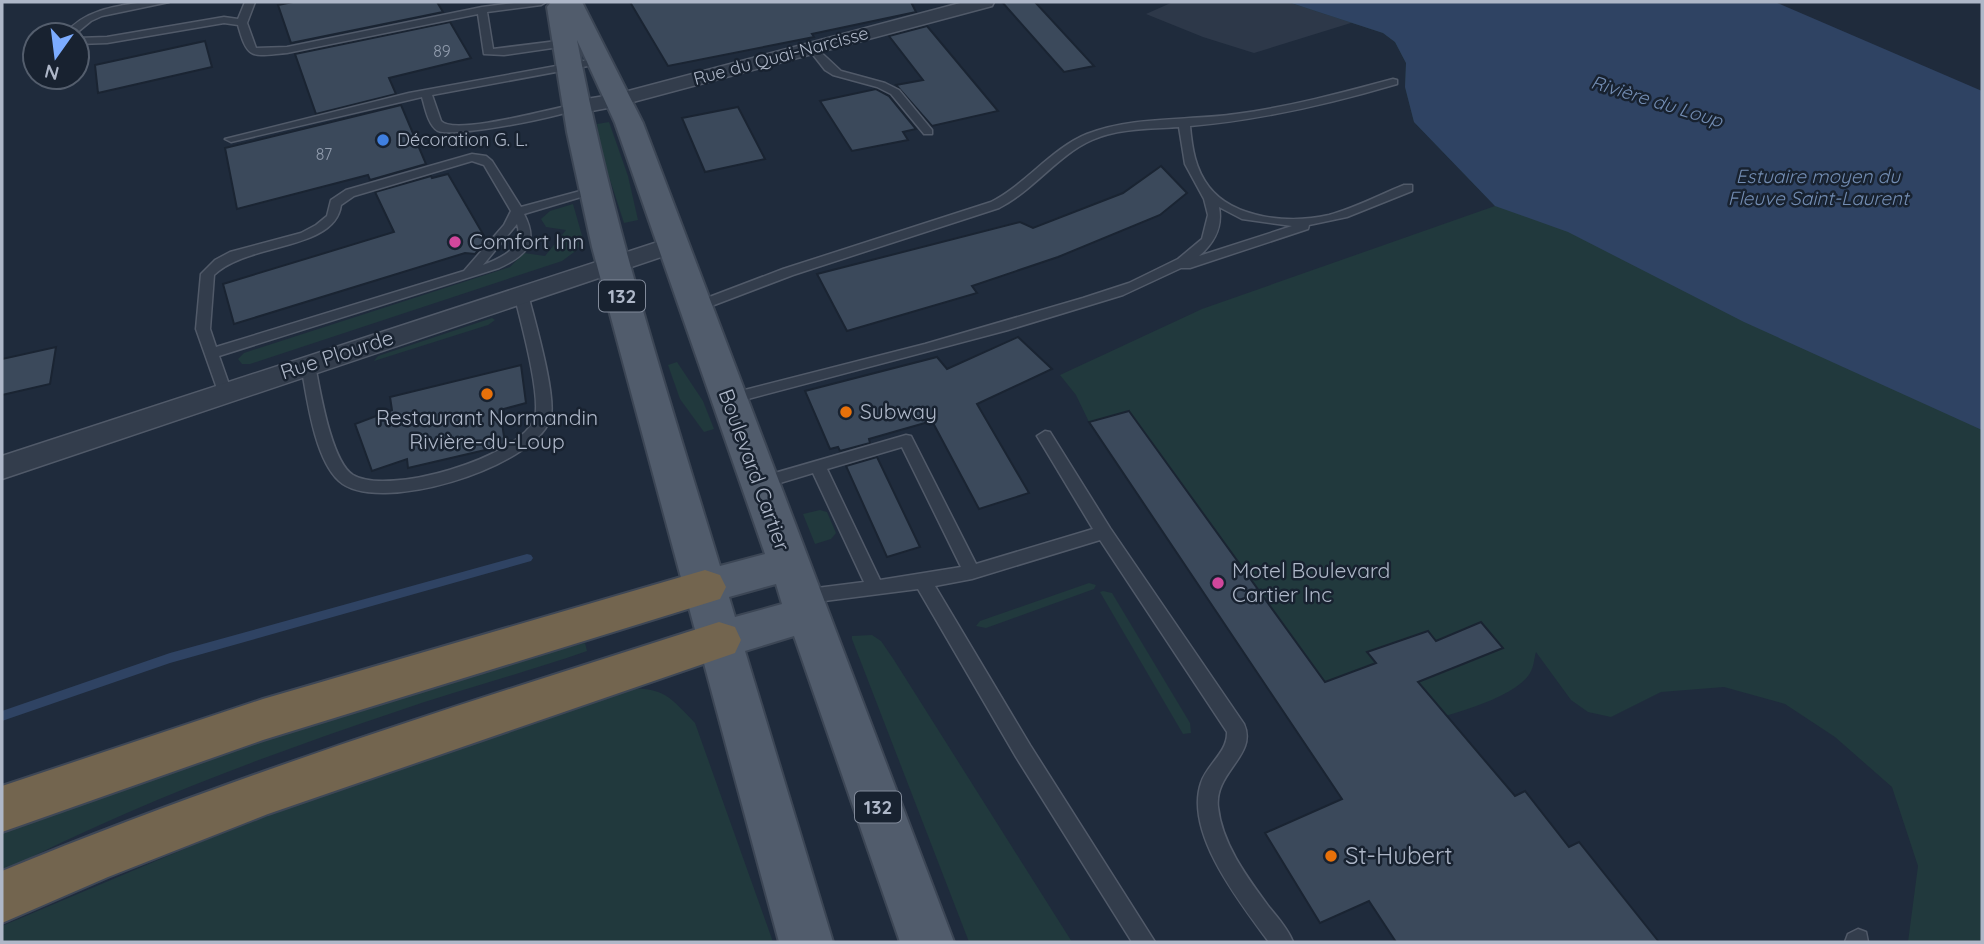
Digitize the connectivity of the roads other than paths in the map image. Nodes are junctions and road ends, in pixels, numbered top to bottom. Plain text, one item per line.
1 (164, 2) edge
2 (250, 2) edge
3 (541, 2) edge
4 (559, 2) edge
5 (571, 2) edge
6 (985, 2) edge
7 (482, 10) junction
8 (82, 21) edge
9 (242, 23) junction
10 (91, 41) edge
11 (812, 47) junction
12 (581, 52) junction
13 (1393, 82) dead end
14 (426, 93) junction
15 (618, 100) junction
16 (576, 107) junction
17 (1184, 123) junction
18 (928, 132) dead end
19 (231, 139) dead end
20 (1408, 187) dead end
21 (595, 191) junction
22 (1209, 194) junction
23 (516, 212) junction
24 (1322, 220) junction
25 (673, 245) junction
26 (613, 263) junction
27 (1162, 273) junction
28 (465, 275) junction
29 (521, 294) junction
30 (696, 307) junction
31 (212, 353) junction
32 (308, 365) junction
33 (225, 393) junction
34 (729, 399) junction
35 (1045, 436) dead end
36 (818, 467) junction
37 (2, 468) edge
38 (760, 483) junction
39 (1104, 532) junction
40 (972, 572) junction
41 (923, 582) junction
42 (705, 587) junction
43 (875, 588) junction
44 (799, 591) junction
45 (719, 640) junction
46 (2, 809) edge
47 (2, 897) edge
48 (806, 942) edge
49 (927, 942) edge
50 (1144, 942) edge
51 (1282, 942) edge

1 - 8 lane
2 - 9 lane
3 - 7 lane
4 - 12 main road, Boulevard Cartier / 132
5 - 12 main road, Boulevard Cartier / 132
6 - 11 street, Rue du Quai-Narcisse
7 - 9 lane
7 - 12 lane
9 - 10 lane
11 - 15 street, Rue du Quai-Narcisse
11 - 18 lane
12 - 14 lane
12 - 15 main road, Boulevard Cartier / 132
12 - 16 main road, Boulevard Cartier / 132
13 - 17 lane
14 - 16 lane
14 - 19 lane
15 - 16 street, Rue du Quai-Narcisse
15 - 25 main road, Boulevard Cartier / 132
16 - 21 main road, Boulevard Cartier / 132
17 - 22 lane
17 - 30 lane
20 - 24 lane
21 - 23 lane
21 - 26 main road, Boulevard Cartier / 132
22 - 24 lane
22 - 27 lane
23 - 28 lane
23 - 28 lane
23 - 31 lane
24 - 27 lane
25 - 26 street, Rue Plourde
25 - 30 main road, Boulevard Cartier / 132
26 - 29 street, Rue Plourde
26 - 42 main road, Boulevard Cartier / 132
27 - 34 lane
28 - 31 lane
29 - 32 street, Rue Plourde
29 - 32 lane
30 - 34 main road, Boulevard Cartier / 132
31 - 33 lane
32 - 33 street, Rue Plourde
33 - 37 street, Rue Plourde
34 - 38 main road, Boulevard Cartier / 132
35 - 39 lane
36 - 38 lane
36 - 40 lane
36 - 43 lane
38 - 44 main road, Boulevard Cartier / 132
39 - 40 lane
39 - 51 lane
40 - 41 lane
41 - 43 lane
41 - 50 lane
42 - 44 main road
42 - 45 main road, Boulevard Cartier / 132
42 - 46 highway
43 - 44 lane
44 - 45 main road
44 - 49 main road, Boulevard Cartier / 132
45 - 47 highway
45 - 48 main road, Boulevard Cartier / 132

